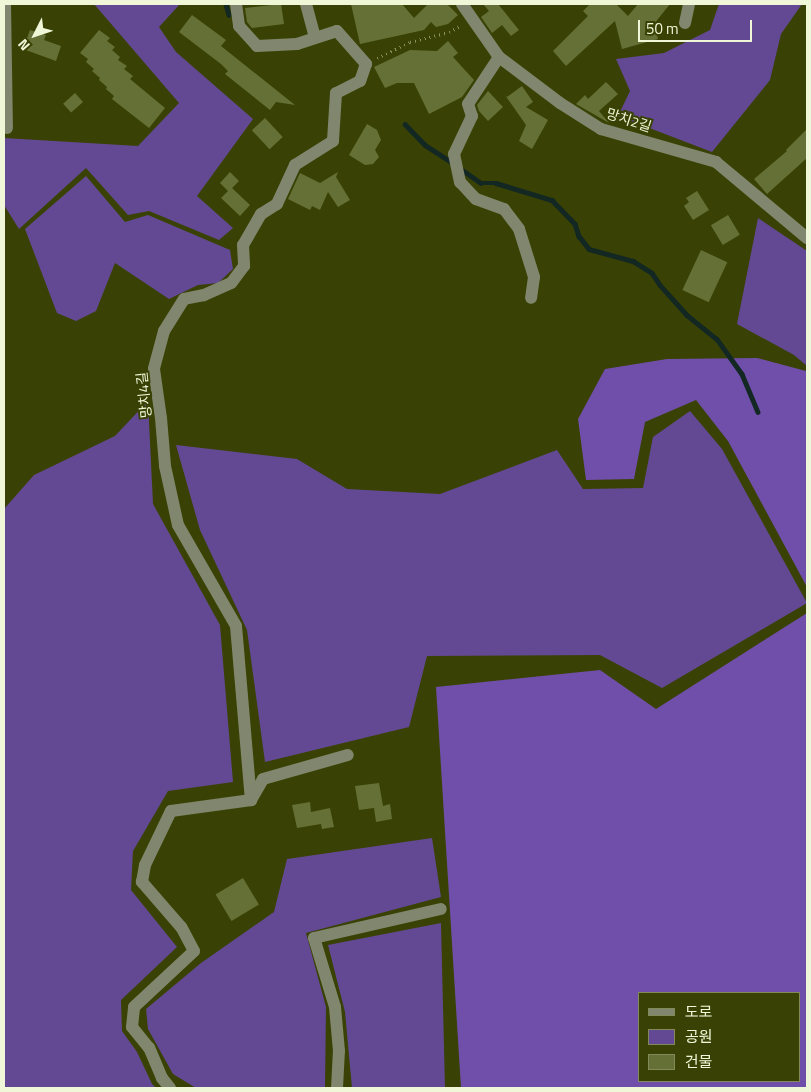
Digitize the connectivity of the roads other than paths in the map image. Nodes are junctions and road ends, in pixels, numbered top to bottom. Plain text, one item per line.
1 (5, 4) edge
2 (236, 4) edge
3 (306, 4) edge
4 (462, 4) edge
5 (689, 4) edge
6 (684, 23) dead end
7 (315, 38) junction
8 (499, 57) junction
9 (8, 128) dead end
10 (807, 238) edge
11 (531, 298) dead end
12 (348, 755) dead end
13 (251, 800) junction
14 (441, 910) dead end
15 (170, 1088) edge
16 (337, 1088) edge

1 - 9 street
2 - 7 street
3 - 7 street
4 - 8 street, 망치2길
5 - 6 street
7 - 13 street, 망치4길
8 - 10 street, 망치2길
8 - 11 street
12 - 13 street
13 - 15 street
14 - 16 street

